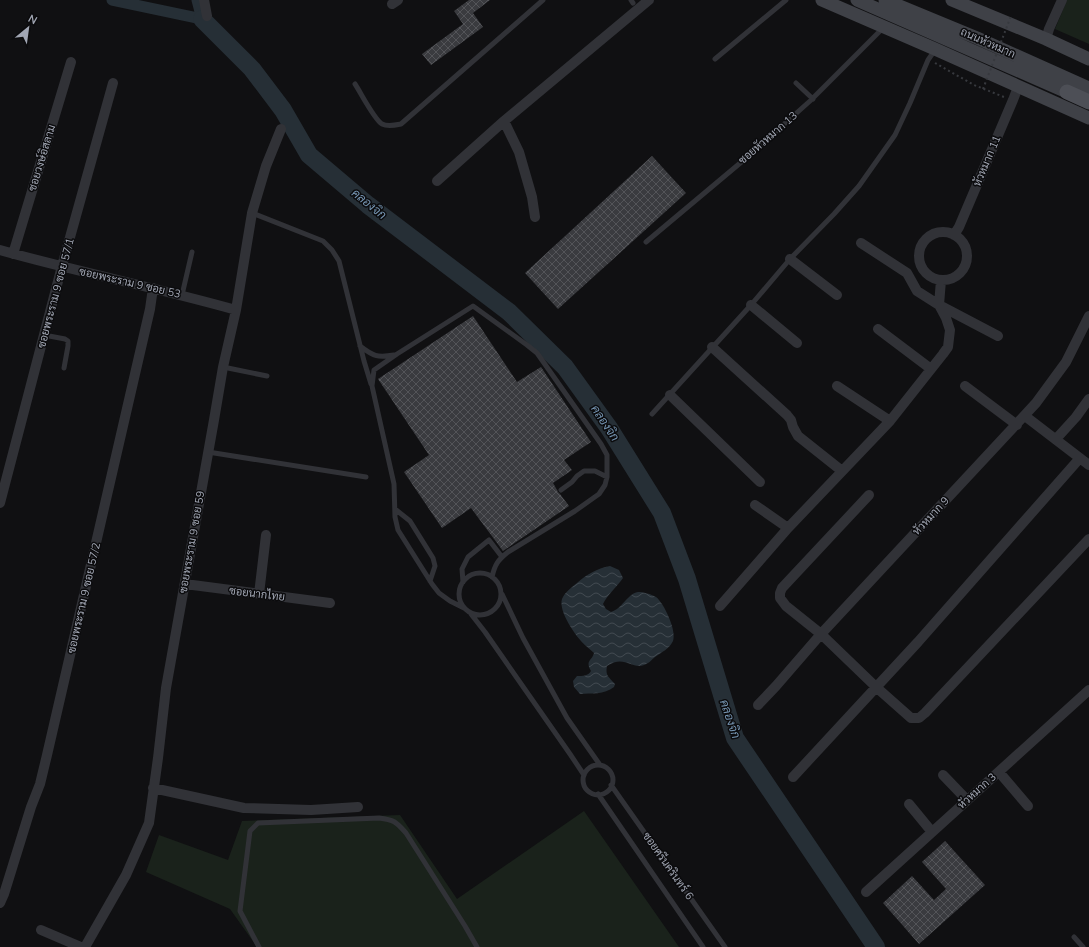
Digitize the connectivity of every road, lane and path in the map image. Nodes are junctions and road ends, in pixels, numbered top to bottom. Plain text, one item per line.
1 (204, 0) edge
2 (543, 0) edge
3 (649, 0) edge
4 (786, 0) edge
5 (822, 0) edge
6 (857, 0) edge
7 (886, 0) edge
8 (952, 0) edge
9 (1062, 0) edge
10 (207, 16) dead end
11 (1011, 16) dead end
12 (884, 27) junction
13 (1046, 39) junction
14 (932, 55) junction
15 (716, 59) dead end
16 (1089, 60) edge
17 (71, 62) dead end
18 (113, 83) dead end
19 (796, 83) dead end
20 (355, 84) dead end
21 (1018, 87) junction
22 (1089, 88) edge
23 (983, 89) junction
24 (1067, 92) joint
25 (813, 99) junction
26 (1013, 100) junction
27 (1089, 102) edge
28 (1089, 118) edge
29 (504, 121) junction
30 (281, 129) dead end
31 (437, 182) dead end
32 (252, 213) junction
33 (535, 217) dead end
34 (954, 235) junction
35 (646, 242) dead end
36 (861, 243) dead end
37 (0, 250) edge
38 (192, 252) dead end
39 (13, 254) junction
40 (790, 259) junction
41 (62, 266) junction
42 (941, 280) junction
43 (153, 288) junction
44 (182, 295) junction
45 (837, 295) dead end
46 (750, 305) junction
47 (939, 305) junction
48 (236, 310) junction
49 (1089, 316) edge
50 (878, 330) dead end
51 (44, 334) junction
52 (998, 336) dead end
53 (797, 343) dead end
54 (360, 346) junction
55 (712, 347) junction
56 (397, 354) junction
57 (223, 367) junction
58 (64, 368) dead end
59 (931, 369) junction
60 (267, 376) dead end
61 (372, 386) junction
62 (837, 386) dead end
63 (965, 386) dead end
64 (670, 395) junction
65 (1089, 399) edge
66 (652, 414) dead end
67 (1025, 416) junction
68 (890, 421) junction
69 (1017, 425) junction
70 (1056, 439) junction
71 (208, 452) junction
72 (1080, 458) junction
73 (1089, 464) edge
74 (842, 471) junction
75 (366, 477) dead end
76 (607, 477) junction
77 (760, 482) dead end
78 (561, 490) dead end
79 (869, 495) dead end
80 (0, 503) edge
81 (755, 505) dead end
82 (395, 509) junction
83 (788, 528) junction
84 (266, 535) dead end
85 (1089, 539) edge
86 (502, 557) junction
87 (492, 577) junction
88 (430, 581) junction
89 (463, 582) junction
90 (185, 584) junction
91 (259, 594) junction
92 (502, 594) junction
93 (330, 603) dead end
94 (720, 606) dead end
95 (464, 608) junction
96 (471, 614) junction
97 (821, 634) junction
98 (876, 687) junction
99 (1089, 690) edge
100 (758, 705) dead end
101 (600, 765) junction
102 (999, 772) junction
103 (584, 775) junction
104 (943, 775) dead end
105 (793, 777) dead end
106 (611, 785) junction
107 (153, 788) junction
108 (598, 794) junction
109 (968, 800) junction
110 (908, 804) dead end
111 (1028, 806) dead end
112 (358, 808) dead end
113 (932, 832) junction
114 (866, 892) dead end
115 (1, 897) edge
116 (41, 930) dead end
117 (1074, 937) dead end
118 (81, 947) edge
119 (85, 947) edge
120 (259, 947) edge
121 (477, 947) edge
122 (702, 947) edge
123 (725, 947) edge
124 (1083, 947) edge

1 - 10 street
2 - 20 lane
3 - 29 street
4 - 15 lane
5 - 12 main road
6 - 24 main road
7 - 22 main road, ถนนหัวหมาก
8 - 13 main road
9 - 13 street
11 - 23 path, bridge
12 - 14 main road
12 - 25 lane, ซอยหัวหมาก 13
13 - 16 main road
14 - 21 main road
14 - 23 path
14 - 40 lane
17 - 39 street, ซอยวงษ์อิสลาม
18 - 41 street, ซอยพระราม 9 ซอย 57/1
19 - 25 lane
21 - 26 street, หัวหมาก 11
21 - 28 main road
23 - 26 path
24 - 27 main road
25 - 35 lane, ซอยหัวหมาก 13
26 - 34 street, หัวหมาก 11
29 - 31 street
29 - 33 street
30 - 32 street, ซอยพระราม 9 ซอย 59
32 - 48 street, ซอยพระราม 9 ซอย 59
32 - 54 lane
34 - 42 street
34 - 42 street
36 - 47 street
37 - 39 street, ซอยพระราม 9 ซอย 53
38 - 44 lane
39 - 41 street, ซอยพระราม 9 ซอย 53
40 - 45 street
40 - 46 lane
41 - 43 street, ซอยพระราม 9 ซอย 53
41 - 51 street, ซอยพระราม 9 ซอย 57/1
42 - 47 street
43 - 44 street, ซอยพระราม 9 ซอย 53
43 - 115 street, ซอยพระราม 9 ซอย 57/2
44 - 48 street, ซอยพระราม 9 ซอย 53
46 - 53 street
46 - 55 lane
47 - 52 street
47 - 59 street
48 - 57 street, ซอยพระราม 9 ซอย 59
49 - 67 street, หัวหมาก 9
50 - 59 street
51 - 58 lane
51 - 80 street, ซอยพระราม 9 ซอย 57/1
54 - 56 lane
54 - 61 lane
55 - 64 lane
55 - 74 street
56 - 61 lane
56 - 76 lane
57 - 60 lane
57 - 71 street, ซอยพระราม 9 ซอย 59
59 - 68 street
61 - 82 lane
62 - 68 street
63 - 69 street
64 - 66 lane
64 - 77 street
65 - 70 street
67 - 69 street, หัวหมาก 9
67 - 70 street
68 - 74 street
69 - 97 street, หัวหมาก 9
70 - 72 street
71 - 75 lane
71 - 90 street, ซอยพระราม 9 ซอย 59
72 - 73 street
72 - 98 street
74 - 83 street
76 - 78 lane
76 - 86 lane
79 - 97 street
81 - 83 street
82 - 88 lane
82 - 88 lane
83 - 94 street
84 - 91 street
85 - 98 street
86 - 87 lane
86 - 89 lane
87 - 89 lane
87 - 92 lane
88 - 95 lane
89 - 95 lane
90 - 91 street, ซอยนากไทย
90 - 107 street, ซอยพระราม 9 ซอย 59
91 - 93 street, ซอยนากไทย
92 - 96 lane
92 - 101 lane
95 - 96 lane
96 - 103 lane
97 - 98 street
97 - 100 street, หัวหมาก 9
98 - 105 street
99 - 102 street, หัวหมาก 3
101 - 103 lane
101 - 106 lane, ซอยศรีนครินทร์ 6
102 - 109 street, หัวหมาก 3
102 - 111 street
103 - 108 lane, ซอยศรีนครินทร์ 6
104 - 109 street
106 - 108 lane
106 - 123 lane, ซอยศรีนครินทร์ 6
107 - 112 street
107 - 119 street, ซอยพระราม 9 ซอย 59
108 - 122 lane, ซอยศรีนครินทร์ 6
109 - 113 street, หัวหมาก 3
110 - 113 street
113 - 114 street, หัวหมาก 3
116 - 118 street
117 - 124 lane
120 - 121 lane

